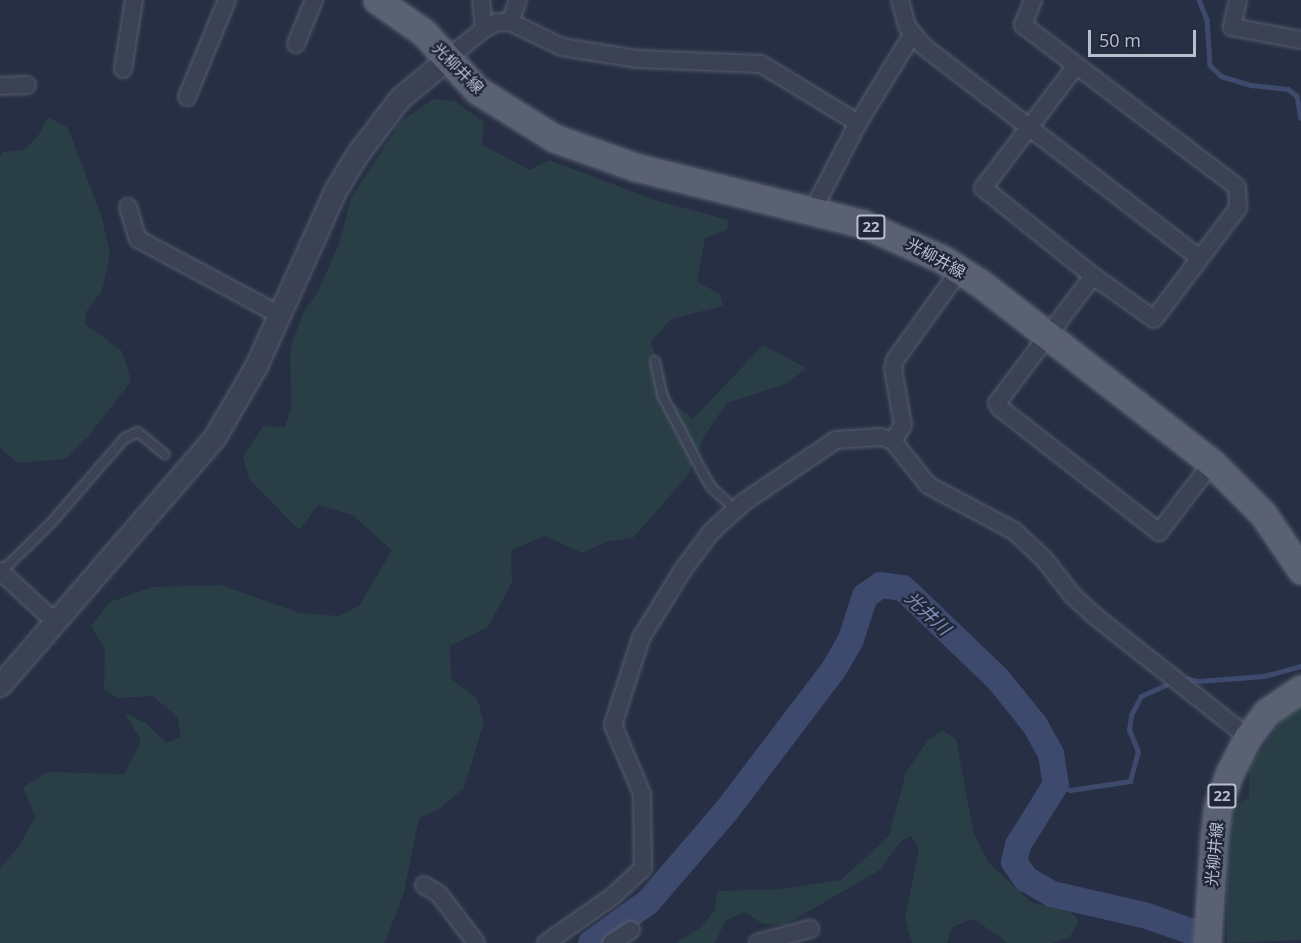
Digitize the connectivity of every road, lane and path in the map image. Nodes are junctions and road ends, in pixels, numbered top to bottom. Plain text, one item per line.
1 (134, 0) edge
2 (227, 0) edge
3 (314, 0) edge
4 (377, 0) edge
5 (481, 0) edge
6 (518, 0) edge
7 (900, 0) edge
8 (1238, 0) edge
9 (1030, 1) edge
10 (510, 22) junction
11 (484, 29) junction
12 (912, 35) junction
13 (1301, 40) edge
14 (296, 44) dead end
15 (448, 58) junction
16 (1076, 66) junction
17 (123, 69) dead end
18 (27, 85) dead end
19 (0, 86) edge
20 (187, 97) dead end
21 (858, 123) junction
22 (1028, 128) junction
23 (128, 207) dead end
24 (813, 210) junction
25 (1199, 258) junction
26 (960, 270) junction
27 (1093, 276) junction
28 (280, 315) junction
29 (1048, 338) junction
30 (655, 361) dead end
31 (893, 441) junction
32 (165, 455) dead end
33 (1212, 463) junction
34 (735, 509) junction
35 (1301, 570) edge
36 (0, 572) edge
37 (56, 622) junction
38 (0, 685) edge
39 (1301, 688) edge
40 (1248, 737) junction
41 (424, 885) dead end
42 (810, 929) dead end
43 (631, 930) dead end
44 (1208, 938) edge
45 (476, 943) edge
46 (546, 943) edge
47 (611, 943) edge
48 (758, 943) edge

1 - 17 street
2 - 20 street
3 - 14 street
4 - 15 main road, 光柳井線 / 22
5 - 11 street
6 - 10 street
7 - 12 street
8 - 13 street
9 - 16 street
10 - 11 street
10 - 21 street
11 - 15 street
12 - 21 street
12 - 22 street
15 - 24 main road, 光柳井線 / 22
15 - 28 street
16 - 22 street
16 - 25 street
18 - 19 street
21 - 24 street
22 - 25 street
22 - 27 street
23 - 28 street
24 - 26 main road, 光柳井線 / 22
25 - 27 street
26 - 29 main road, 光柳井線 / 22
26 - 31 street
27 - 29 street
28 - 37 street
29 - 33 main road, 光柳井線 / 22
29 - 33 street
30 - 34 lane
31 - 34 street
31 - 40 street
32 - 36 lane
33 - 35 main road, 光柳井線 / 22
34 - 46 street
36 - 37 street
37 - 38 street
39 - 40 main road, 光柳井線 / 22
40 - 44 main road, 光柳井線 / 22
41 - 45 street
42 - 48 street
43 - 47 street

